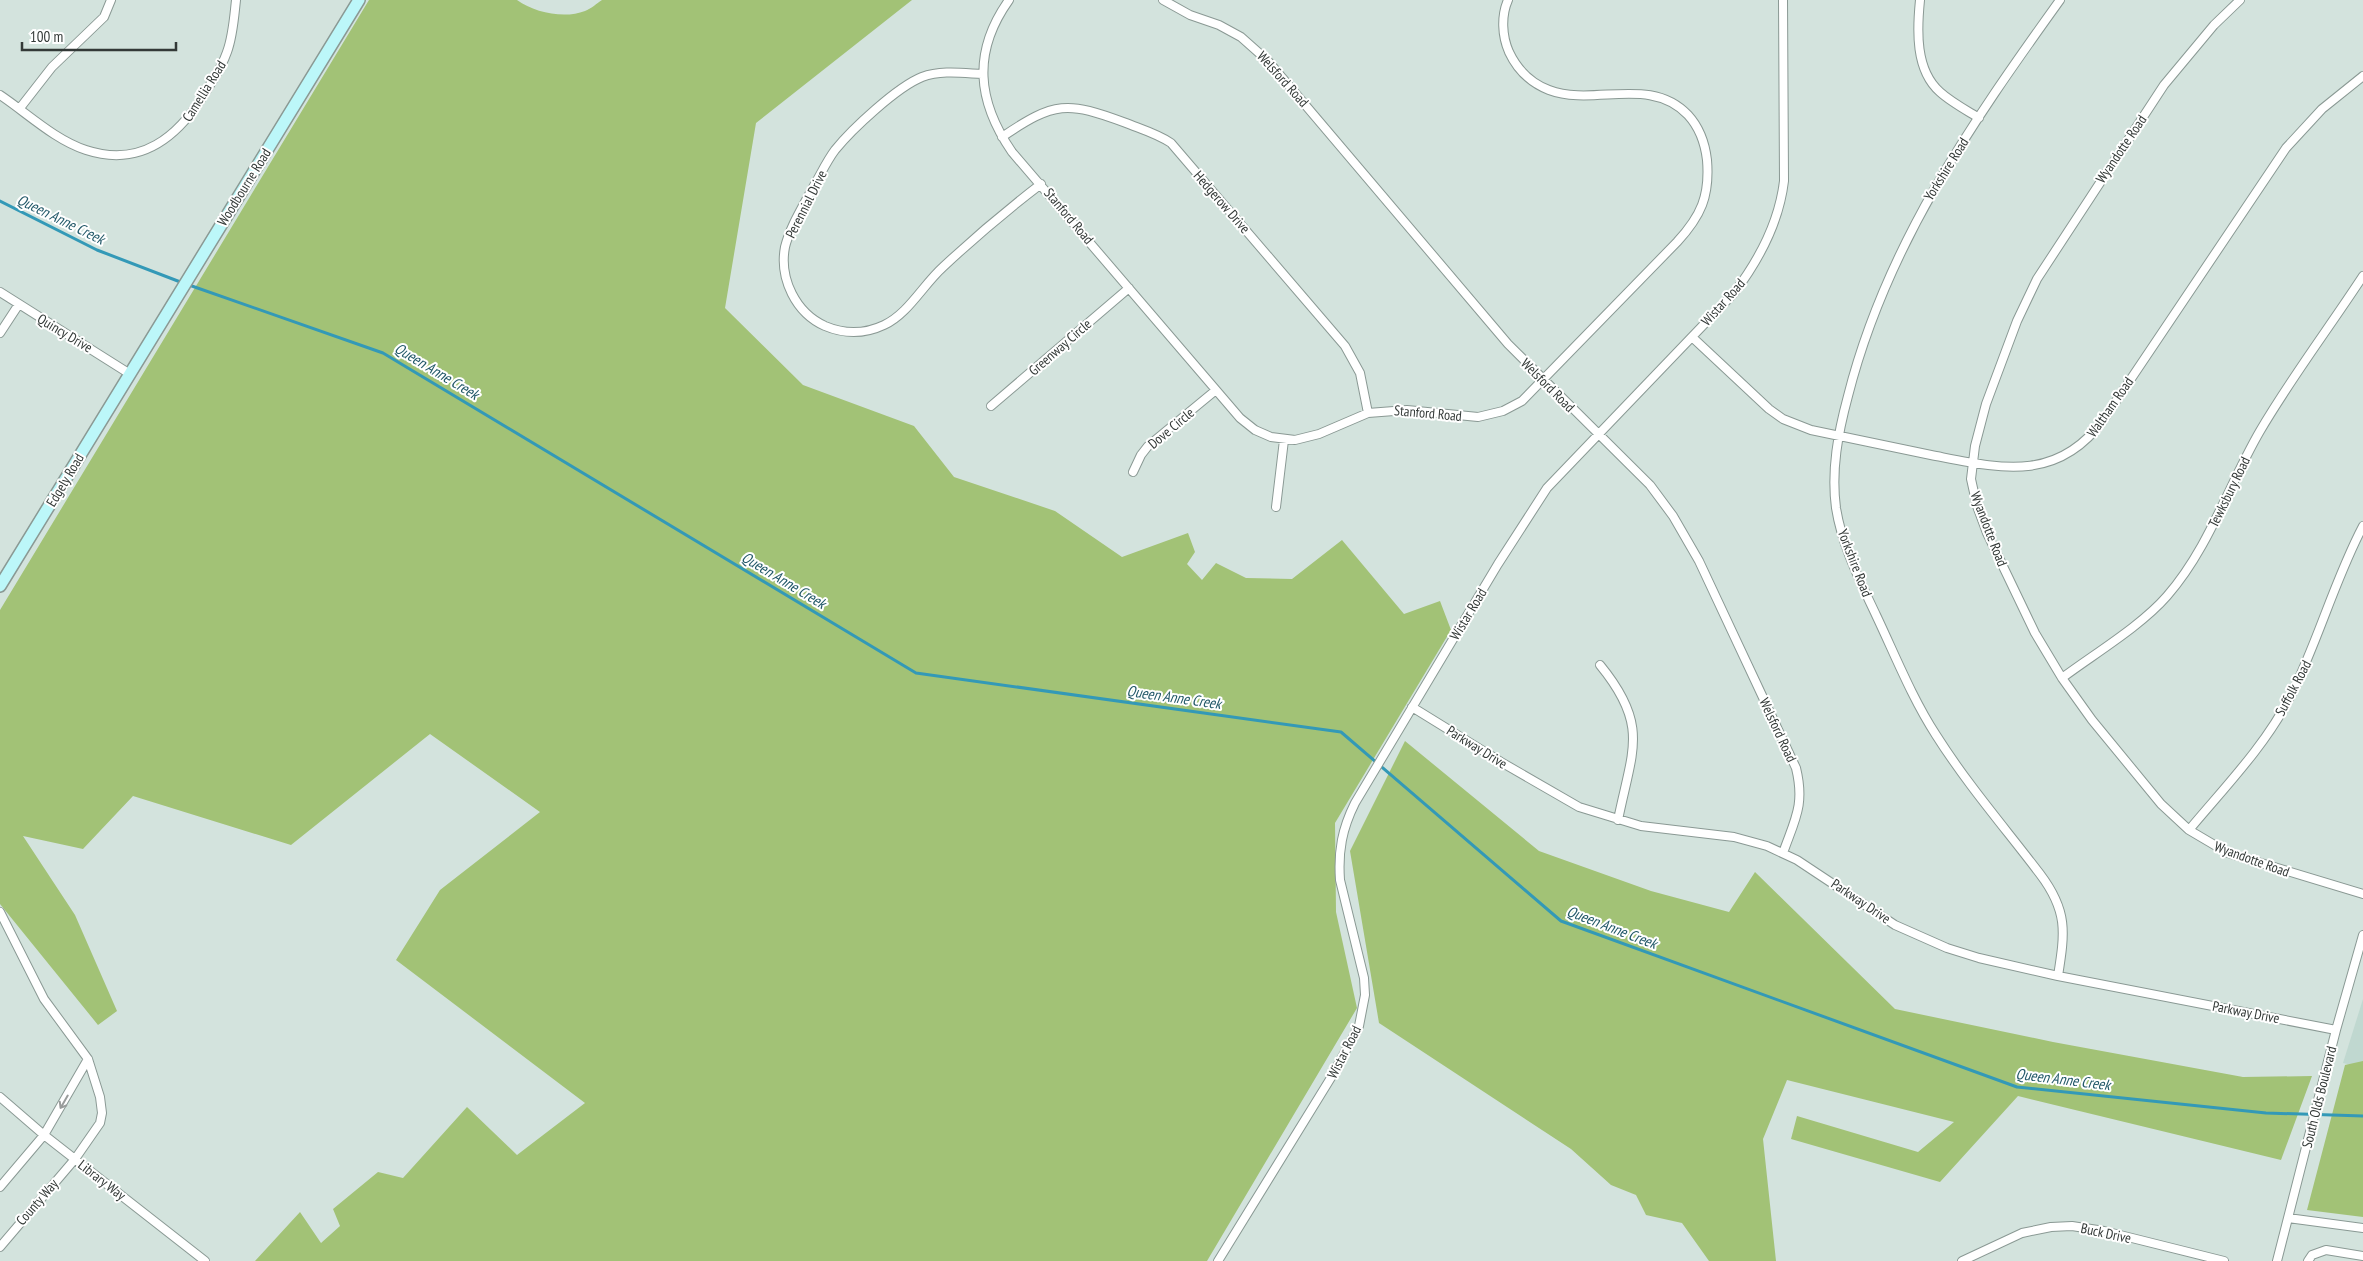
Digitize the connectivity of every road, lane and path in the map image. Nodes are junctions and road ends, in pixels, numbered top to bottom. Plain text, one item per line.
1 (111, 0) edge
2 (236, 0) edge
3 (359, 0) edge
4 (1009, 0) edge
5 (1163, 0) edge
6 (1508, 0) edge
7 (1783, 0) edge
8 (1920, 0) edge
9 (2060, 0) edge
10 (2240, 0) edge
11 (982, 74) junction
12 (2363, 76) edge
13 (0, 94) edge
14 (20, 108) junction
15 (1979, 118) junction
16 (1002, 137) junction
17 (1041, 184) junction
18 (2363, 276) edge
19 (1129, 288) junction
20 (0, 292) edge
21 (19, 304) junction
22 (0, 333) edge
23 (1692, 337) junction
24 (130, 374) junction
25 (1543, 380) junction
26 (1216, 390) junction
27 (991, 406) dead end
28 (1368, 413) junction
29 (1598, 434) junction
30 (1838, 436) junction
31 (1284, 440) junction
32 (1971, 464) junction
33 (1133, 472) dead end
34 (1276, 507) dead end
35 (2363, 526) edge
36 (0, 586) edge
37 (1600, 665) dead end
38 (2062, 678) junction
39 (1412, 707) junction
40 (1618, 820) junction
41 (2189, 830) junction
42 (1783, 853) junction
43 (2363, 894) edge
44 (0, 912) edge
45 (2363, 935) edge
46 (2058, 976) junction
47 (2336, 1030) junction
48 (88, 1059) junction
49 (0, 1097) edge
50 (44, 1135) junction
51 (75, 1159) junction
52 (0, 1187) edge
53 (2288, 1218) junction
54 (2363, 1228) edge
55 (0, 1246) edge
56 (2189, 1252) junction
57 (2363, 1256) edge
58 (205, 1261) edge
59 (1218, 1261) edge
60 (1962, 1261) edge
61 (2187, 1261) edge
62 (2224, 1261) edge
63 (2277, 1261) edge
64 (2308, 1261) edge

1 - 14 street
2 - 14 street, Camellia Road
3 - 24 main road, Woodbourne Road
4 - 11 street, Stanford Road
5 - 25 street, Welsford Road
6 - 25 street, Stanford Road
7 - 23 street, Wistar Road
8 - 15 street
9 - 15 street, Yorkshire Road
10 - 32 street, Wyandotte Road
11 - 16 street, Stanford Road
11 - 17 street, Perennial Drive
12 - 32 street, Waltham Road
13 - 14 street, Camellia Road
15 - 30 street, Yorkshire Road
16 - 17 street, Stanford Road
16 - 28 street, Hedgerow Drive
17 - 19 street, Stanford Road
18 - 38 street, Tewksbury Road
19 - 26 street, Stanford Road
19 - 27 street, Greenway Circle
20 - 21 street, Quincy Drive
21 - 22 street
21 - 24 street, Quincy Drive
23 - 29 street, Wistar Road
23 - 30 street, Waltham Road
24 - 36 main road, Edgely Road
25 - 28 street, Stanford Road
25 - 29 street, Welsford Road
26 - 31 street, Stanford Road
26 - 33 street, Dove Circle
28 - 31 street, Stanford Road
29 - 39 street, Wistar Road
29 - 42 street, Welsford Road
30 - 32 street, Waltham Road
30 - 46 street, Yorkshire Road
31 - 34 street
32 - 38 street, Wyandotte Road
35 - 41 street, Suffolk Road
37 - 40 street
38 - 41 street, Wyandotte Road
39 - 40 street, Parkway Drive
39 - 59 street, Wistar Road
40 - 42 street, Parkway Drive
41 - 43 street, Wyandotte Road
42 - 46 street, Parkway Drive
44 - 48 street, County Way
45 - 47 street, South Olds Boulevard
46 - 47 street, Parkway Drive
47 - 53 street, South Olds Boulevard
48 -> 50 street
48 - 51 street, County Way
49 - 50 street, Library Way
50 - 51 street, Library Way
50 - 52 street
51 - 55 street, County Way
51 - 58 street, Library Way
53 - 54 street
53 - 63 street, South Olds Boulevard
56 - 60 street, Buck Drive
56 - 61 street
56 - 62 street, Buck Drive
57 - 64 street

